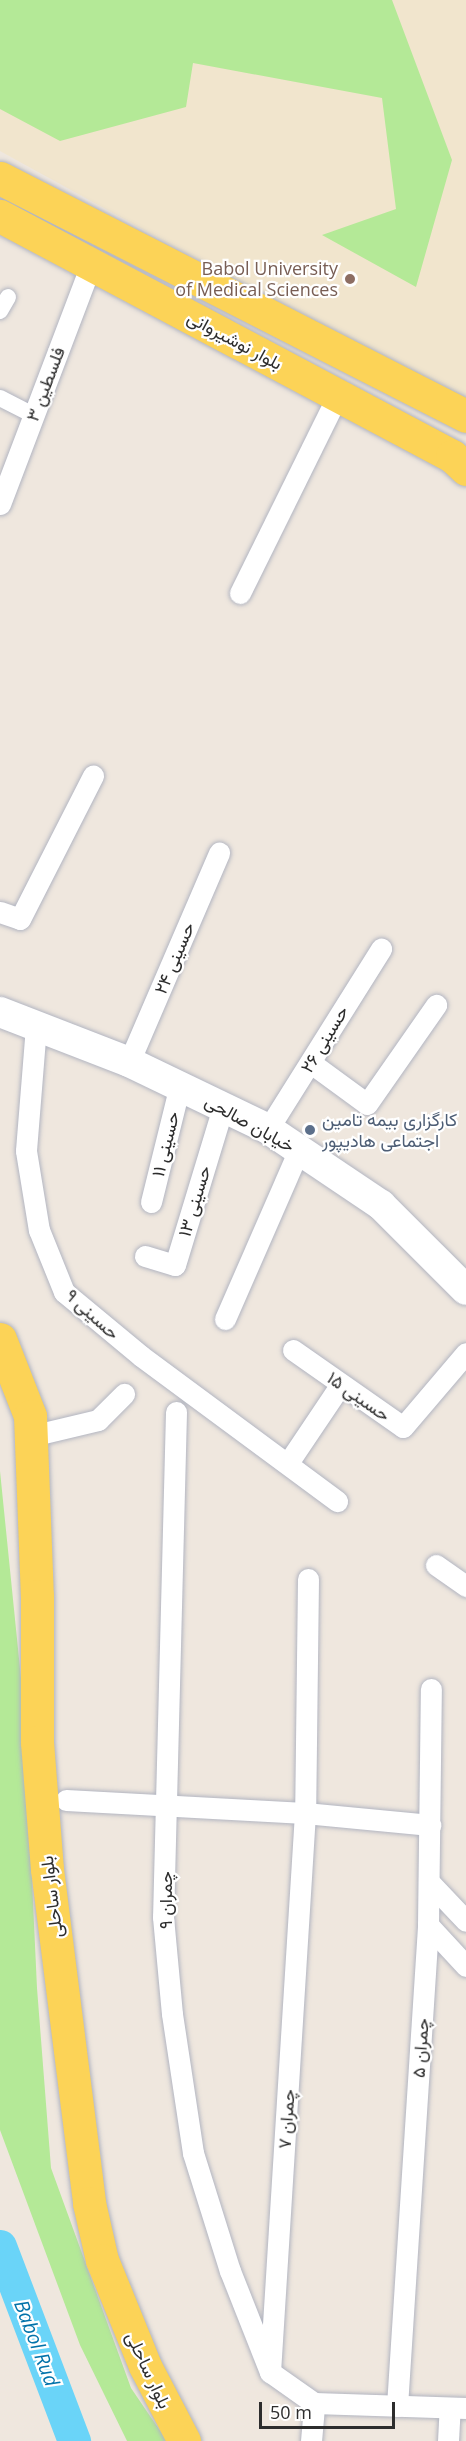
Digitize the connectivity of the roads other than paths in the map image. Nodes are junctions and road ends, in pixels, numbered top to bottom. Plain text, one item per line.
1 (0, 178) edge
2 (0, 216) edge
3 (91, 264) junction
4 (338, 395) junction
5 (0, 398) edge
6 (33, 415) junction
7 (466, 416) edge
8 (461, 461) edge
9 (0, 504) edge
10 (240, 593) dead end
11 (93, 776) dead end
12 (219, 853) dead end
13 (0, 912) edge
14 (381, 948) dead end
15 (435, 1005) dead end
16 (0, 1012) edge
17 (36, 1026) junction
18 (129, 1062) junction
19 (311, 1063) junction
20 (180, 1085) junction
21 (223, 1107) junction
22 (268, 1129) junction
23 (299, 1150) junction
24 (151, 1202) dead end
25 (145, 1256) dead end
26 (466, 1290) edge
27 (225, 1320) dead end
28 (0, 1339) edge
29 (293, 1350) dead end
30 (466, 1353) edge
31 (341, 1384) junction
32 (124, 1394) dead end
33 (176, 1412) dead end
34 (31, 1436) junction
35 (288, 1463) junction
36 (337, 1501) dead end
37 (436, 1565) dead end
38 (308, 1579) dead end
39 (466, 1586) edge
40 (431, 1689) dead end
41 (66, 1800) dead end
42 (168, 1807) junction
43 (305, 1813) junction
44 (430, 1825) junction
45 (430, 1883) junction
46 (466, 1921) edge
47 (428, 1925) junction
48 (466, 1966) edge
49 (270, 2372) junction
50 (314, 2403) junction
51 (397, 2406) junction
52 (458, 2408) edge
53 (183, 2441) edge
54 (311, 2441) edge
55 (448, 2441) edge

1 - 7 main road, بلوار نوشیروانی
2 - 3 main road, بلوار نوشیروانی
3 - 4 main road, بلوار نوشیروانی
3 - 6 street, فلسطین ۳
4 - 8 main road, بلوار نوشیروانی
4 - 10 street
5 - 6 street
6 - 9 street, فلسطین ۳
11 - 13 street
12 - 18 street, حسینی ۲۴
14 - 19 street, حسینی ۲۶
15 - 19 street
16 - 17 main road, خيابان صالحی
17 - 18 main road, خيابان صالحی
17 - 35 street, حسینی ٩
18 - 20 main road, خيابان صالحی
19 - 22 street, حسینی ۲۶
20 - 21 main road, خيابان صالحی
20 - 24 street, حسینی ۱۱
21 - 22 main road, خيابان صالحی
21 - 25 street, حسینی ۱۳
22 - 23 main road, خيابان صالحی
23 - 26 main road, خيابان صالحی
23 - 27 street
28 - 34 main road, بلوار ساحلی
29 - 31 street, حسینی ۱۵
30 - 31 street, حسینی ۱۵
31 - 35 street
32 - 34 street
33 - 42 street, چمران ۹
34 - 53 main road, بلوار ساحلی
35 - 36 street, حسینی ٩
37 - 39 street
38 - 43 street, چمران ۷
40 - 44 street, چمران ۵
41 - 42 street
42 - 43 street
42 - 49 street, چمران ۹
43 - 44 street
43 - 49 street, چمران ۷
44 - 45 street, چمران ۵
45 - 46 street
45 - 47 street, چمران ۵
47 - 48 street
47 - 51 street, چمران ۵
49 - 50 street
50 - 51 street
50 - 54 street
51 - 52 street
52 - 55 street

